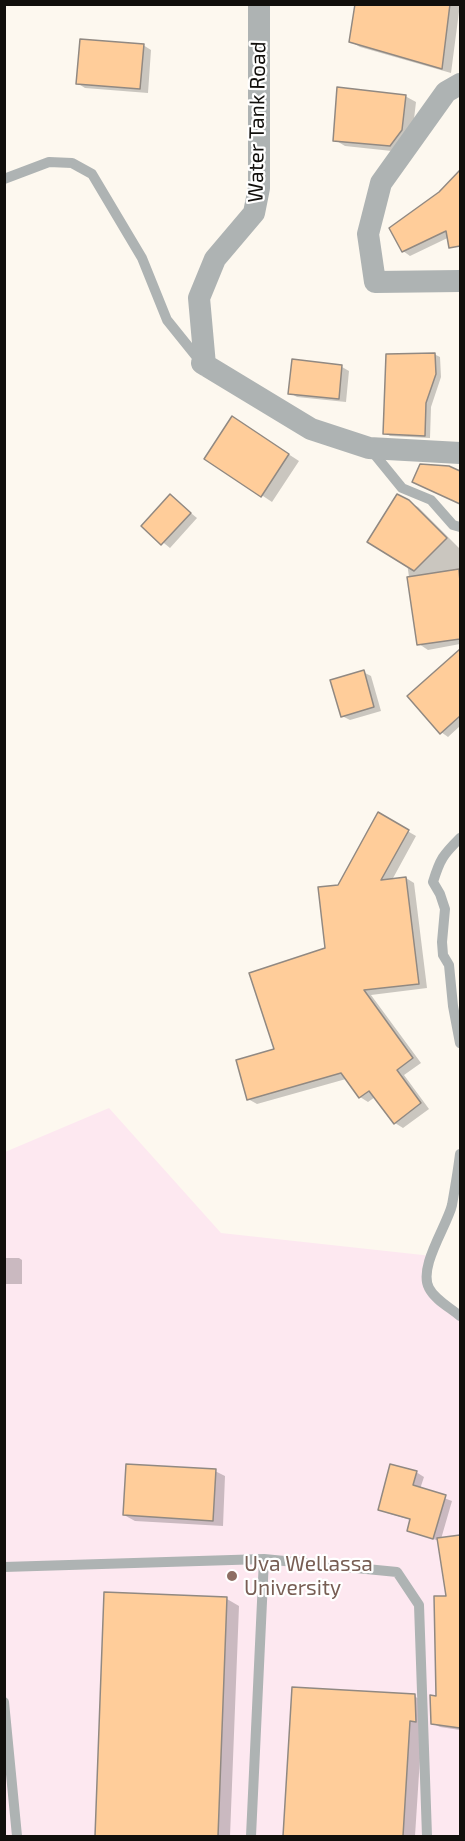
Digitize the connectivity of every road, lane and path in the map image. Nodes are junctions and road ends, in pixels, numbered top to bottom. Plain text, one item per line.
1 (259, 4) edge
2 (460, 84) edge
3 (4, 179) edge
4 (460, 281) edge
5 (203, 364) junction
6 (369, 448) junction
7 (460, 453) edge
8 (460, 527) edge
9 (460, 838) edge
10 (460, 1042) edge
11 (460, 1154) edge
12 (460, 1316) edge
13 (264, 1559) junction
14 (4, 1567) edge
15 (4, 1702) edge
16 (17, 1836) edge
17 (250, 1836) edge
18 (427, 1836) edge

1 - 5 street, Water Tank Road
2 - 4 street
3 - 5 lane
5 - 6 street
6 - 7 street
6 - 8 lane
9 - 10 lane
11 - 12 lane
13 - 14 lane
13 - 17 lane
13 - 18 lane
15 - 16 lane

